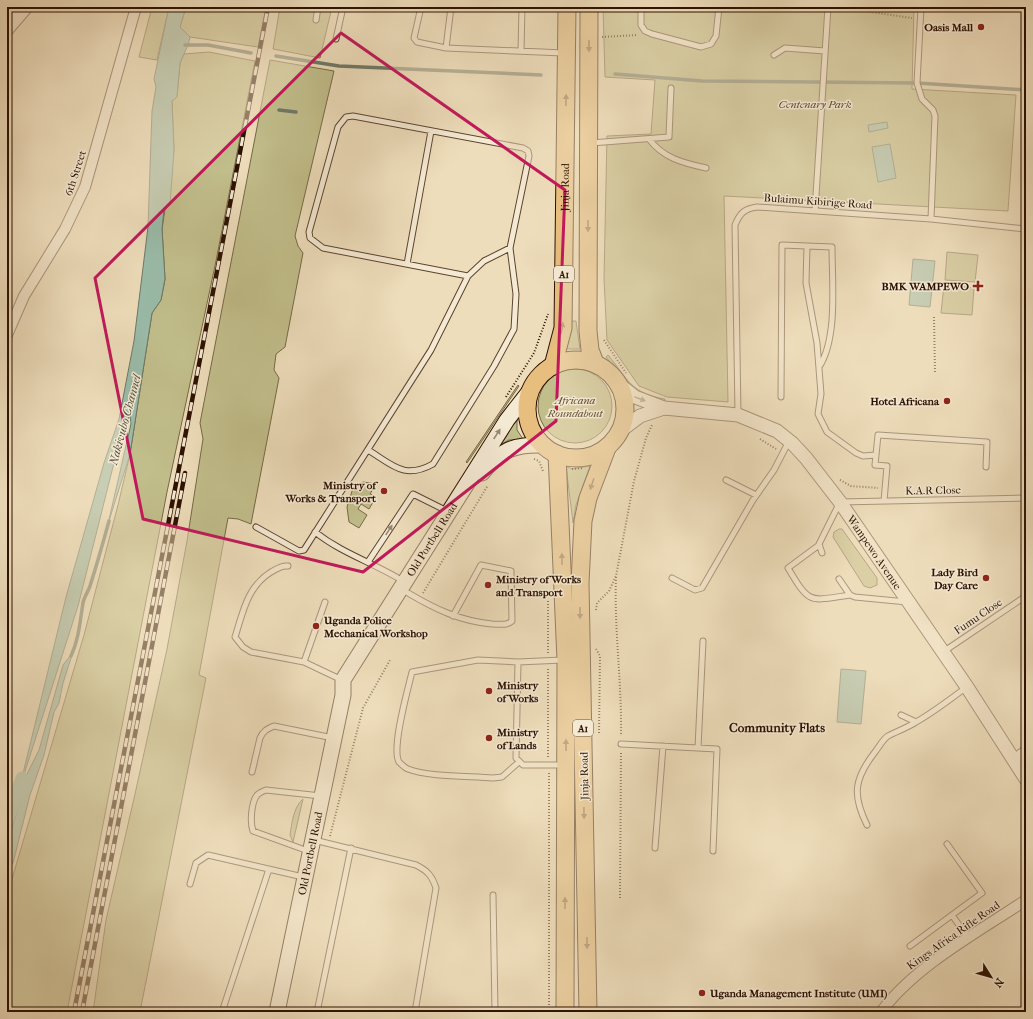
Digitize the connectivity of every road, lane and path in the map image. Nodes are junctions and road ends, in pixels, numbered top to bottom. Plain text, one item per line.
1 (26, 7) edge
2 (136, 7) edge
3 (318, 7) edge
4 (343, 7) edge
5 (420, 7) edge
6 (451, 7) edge
7 (522, 7) edge
8 (567, 7) edge
9 (589, 7) edge
10 (641, 7) edge
11 (719, 7) edge
12 (828, 7) edge
13 (834, 7) edge
14 (876, 7) edge
15 (921, 7) edge
16 (876, 13) junction
17 (921, 19) junction
18 (316, 20) dead end
19 (7, 29) edge
20 (601, 30) dead end
21 (647, 32) junction
22 (601, 37) junction
23 (336, 40) dead end
24 (601, 44) dead end
25 (446, 48) junction
26 (825, 51) junction
27 (521, 52) junction
28 (567, 54) junction
29 (774, 55) dead end
30 (671, 88) dead end
31 (431, 131) junction
32 (649, 139) junction
33 (588, 143) junction
34 (706, 168) dead end
35 (815, 211) junction
36 (931, 219) junction
37 (1026, 229) edge
38 (807, 246) junction
39 (510, 248) junction
40 (407, 264) junction
41 (468, 276) junction
42 (934, 317) dead end
43 (7, 335) edge
44 (604, 336) dead end
45 (595, 363) junction
46 (553, 366) junction
47 (819, 367) junction
48 (935, 373) dead end
49 (624, 381) junction
50 (532, 388) junction
51 (781, 397) dead end
52 (662, 408) junction
53 (738, 416) junction
54 (620, 431) junction
55 (755, 436) dead end
56 (789, 440) junction
57 (607, 448) junction
58 (368, 450) junction
59 (783, 453) junction
60 (555, 455) junction
61 (876, 455) junction
62 (528, 456) dead end
63 (590, 466) dead end
64 (986, 467) dead end
65 (545, 476) dead end
66 (834, 478) dead end
67 (493, 480) dead end
68 (726, 480) dead end
69 (885, 488) junction
70 (756, 496) junction
71 (1026, 498) edge
72 (884, 501) junction
73 (840, 502) junction
74 (448, 512) junction
75 (256, 527) dead end
76 (315, 532) junction
77 (819, 545) junction
78 (822, 553) dead end
79 (368, 562) junction
80 (288, 566) dead end
81 (672, 578) dead end
82 (839, 579) dead end
83 (410, 591) junction
84 (850, 595) junction
85 (548, 596) dead end
86 (1026, 596) edge
87 (325, 602) dead end
88 (908, 602) junction
89 (597, 603) dead end
90 (453, 616) junction
91 (703, 641) dead end
92 (942, 653) junction
93 (390, 660) dead end
94 (566, 660) junction
95 (548, 661) junction
96 (304, 662) junction
97 (518, 662) junction
98 (343, 687) junction
99 (967, 687) junction
100 (901, 715) dead end
101 (916, 722) junction
102 (334, 738) junction
103 (621, 744) dead end
104 (663, 746) junction
105 (698, 748) junction
106 (1026, 751) edge
107 (1013, 760) junction
108 (519, 762) junction
109 (566, 765) junction
110 (548, 766) junction
111 (252, 772) dead end
112 (1026, 779) edge
113 (322, 796) junction
114 (867, 825) dead end
115 (329, 843) junction
116 (947, 844) dead end
117 (312, 846) junction
118 (350, 848) junction
119 (655, 848) dead end
120 (713, 851) dead end
121 (269, 869) junction
122 (306, 878) junction
123 (190, 884) dead end
124 (493, 895) dead end
125 (1026, 900) edge
126 (952, 915) junction
127 (969, 939) junction
128 (910, 946) dead end
129 (222, 1012) edge
130 (277, 1012) edge
131 (318, 1012) edge
132 (415, 1012) edge
133 (495, 1012) edge
134 (549, 1012) edge
135 (565, 1012) edge
136 (588, 1012) edge
137 (881, 1012) edge

1 - 19 street
2 - 43 street, 6th Street
3 - 18 lane
4 - 23 lane
5 - 25 lane
6 - 25 lane
7 - 27 lane
8 - 28 highway, Jinja Road / A1
9 -> 33 highway, Jinja Road / A1
10 - 21 lane
11 - 21 lane
12 - 26 lane
13 - 16 path
14 - 16 path
15 - 17 lane
16 - 17 path
17 - 36 lane
20 - 22 path
21 - 22 path
22 - 24 path
25 - 27 lane
26 - 29 lane
26 - 35 lane
27 - 28 lane
46 -> 28 highway, Jinja Road / A1
30 - 32 lane
31 - 39 lane
31 - 40 lane
31 - 40 lane
32 - 33 lane
32 - 34 lane
33 -> 45 highway, Jinja Road / A1
35 - 36 lane, Bulaimu Kibirige Road
35 - 53 lane, Bulaimu Kibirige Road
36 - 37 lane, Bulaimu Kibirige Road
38 - 47 lane
38 - 47 lane
38 - 51 lane
39 - 41 lane
39 - 58 lane
40 - 41 lane
41 - 58 lane
42 - 48 path
44 - 49 path
45 - 46 highway, A1
45 - 49 highway, A1
46 - 50 highway, A1
47 - 61 lane
49 -> 52 street
49 - 54 highway, A1
50 - 60 highway, A1
74 -> 50 main road, Old Portbell Road
52 - 53 street, Wampewo Avenue
52 - 54 street
52 - 89 path
53 - 56 street, Wampewo Avenue
54 - 57 highway, A1
55 - 59 path
56 - 59 lane
56 - 73 street, Wampewo Avenue
57 - 60 highway, A1
57 -> 136 highway, Jinja Road / A1
58 - 76 lane
59 - 70 lane
60 - 63 path
60 - 83 main road, Old Portbell Road
94 -> 60 highway, Jinja Road / A1
61 - 64 lane
61 - 69 lane
62 - 65 path
66 - 69 path
67 - 83 path
68 - 70 lane
69 - 72 lane
70 - 81 lane
71 - 72 lane, K.A.R Close
72 - 73 lane, K.A.R Close
73 - 77 lane
73 - 88 street, Wampewo Avenue
79 -> 74 lane
74 - 83 main road, Old Portbell Road
75 - 76 lane
76 - 79 lane
77 - 78 lane
77 - 84 lane
79 - 83 lane
80 - 96 lane
82 - 84 lane
83 - 90 lane
83 - 98 main road, Old Portbell Road
84 - 88 lane
85 - 95 path
86 - 92 lane, Fumu Close
87 - 96 lane
88 - 92 street, Wampewo Avenue
90 - 90 lane
91 - 105 lane
92 - 99 street, Wampewo Avenue
93 - 115 path
94 - 95 lane
109 -> 94 highway, Jinja Road / A1
95 - 97 lane
95 - 110 path
96 - 98 lane
97 - 108 lane
97 - 108 lane
98 - 102 main road, Old Portbell Road
99 - 101 lane
99 - 107 street, Wampewo Avenue
100 - 101 lane
101 - 114 lane
102 - 111 lane
102 - 113 main road, Old Portbell Road
103 - 104 lane
104 - 105 lane
104 - 119 lane
105 - 120 lane
106 - 107 street
107 - 112 street, Wampewo Avenue
108 - 110 lane
109 - 110 lane
135 -> 109 highway, Jinja Road / A1
110 - 134 path
113 - 117 main road, Old Portbell Road
113 - 117 lane
115 - 117 lane
115 - 118 lane
116 - 126 lane
117 - 122 main road, Old Portbell Road
118 - 131 lane
118 - 132 lane
121 - 122 lane
121 - 123 lane
121 - 129 lane
122 - 130 main road, Old Portbell Road
124 - 133 lane
125 - 127 street, Kings Africa Rifle Road
126 - 127 lane
126 - 128 lane
127 - 137 street, Kings Africa Rifle Road

